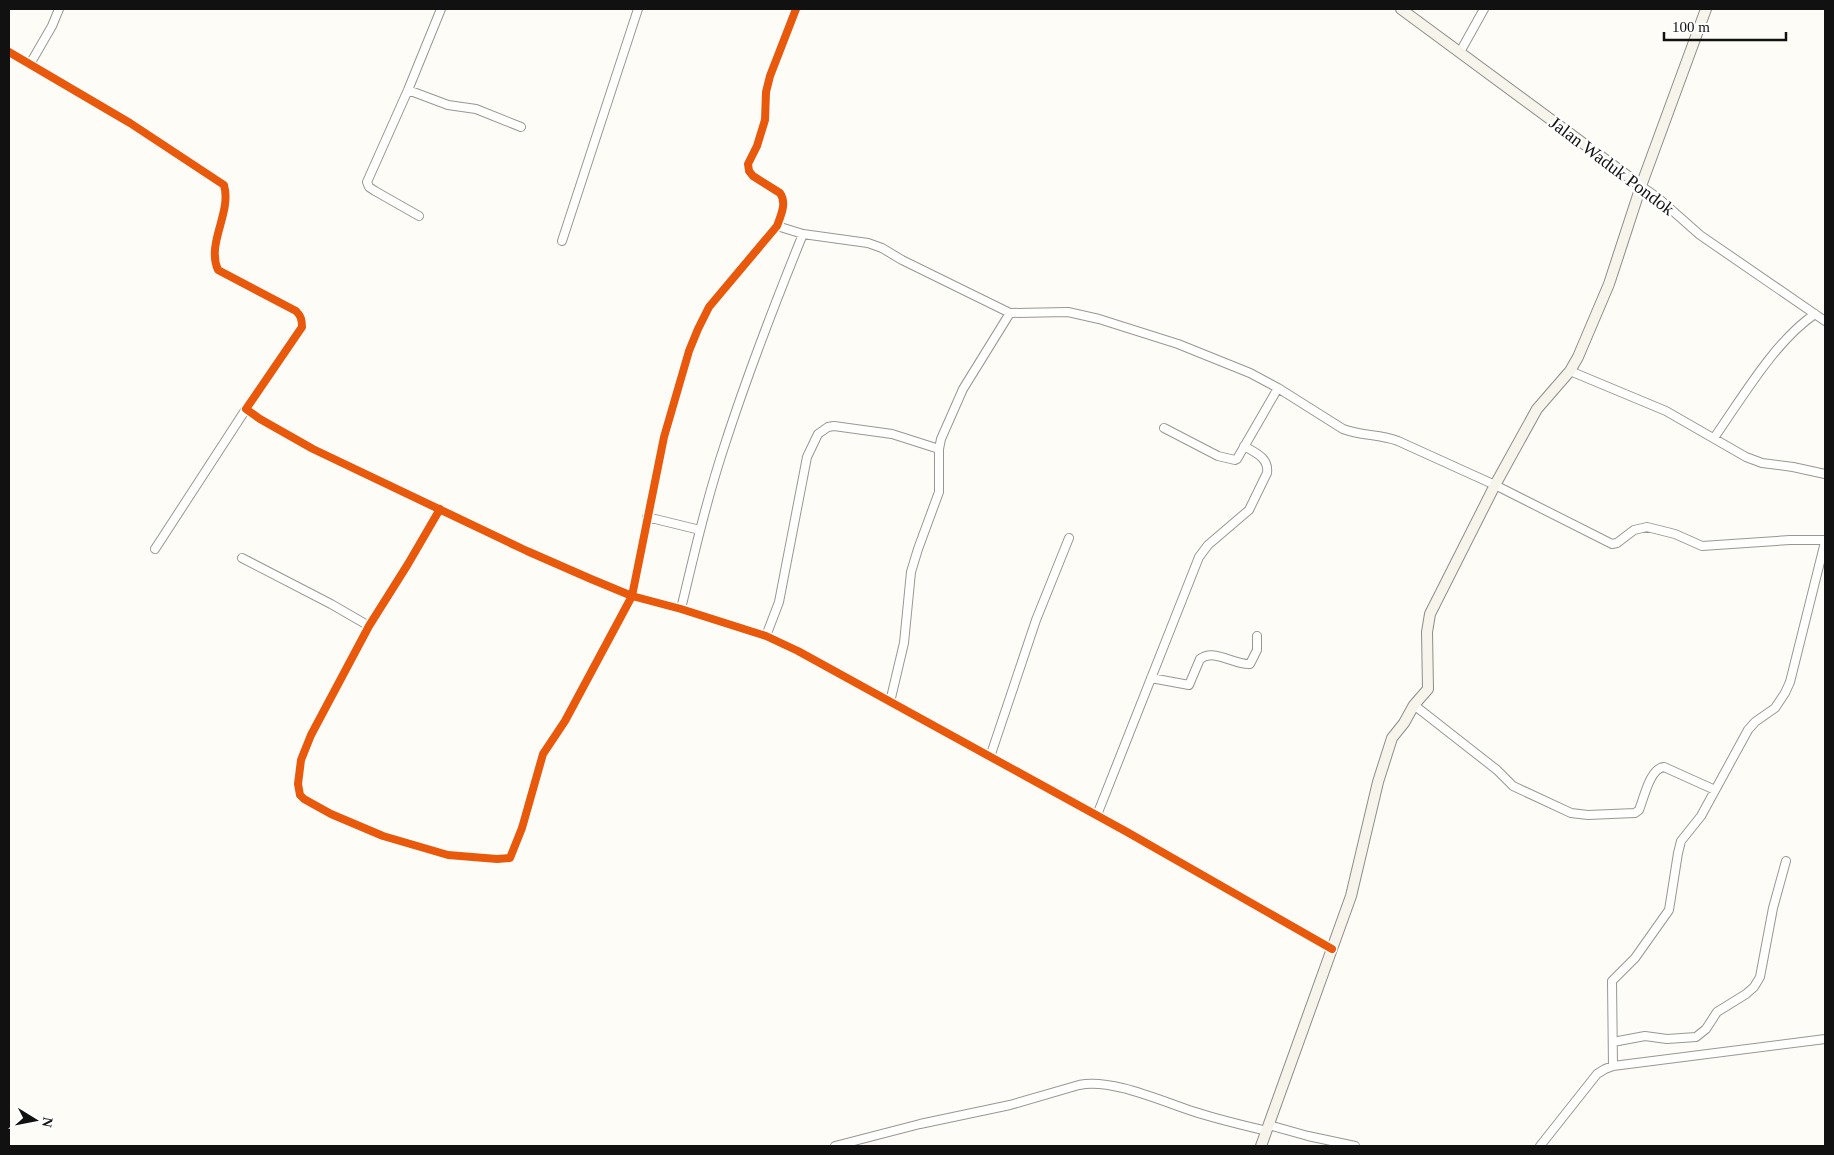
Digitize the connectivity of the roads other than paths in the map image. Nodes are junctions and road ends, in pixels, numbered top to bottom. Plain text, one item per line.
1 (59, 9) edge
2 (441, 9) edge
3 (638, 9) edge
4 (796, 9) edge
5 (1402, 9) edge
6 (1484, 9) edge
7 (1706, 9) edge
8 (9, 52) edge
9 (1460, 52) junction
10 (30, 64) junction
11 (408, 90) junction
12 (520, 127) dead end
13 (1641, 186) junction
14 (419, 216) dead end
15 (777, 226) junction
16 (803, 234) junction
17 (562, 241) dead end
18 (1010, 313) junction
19 (1815, 314) junction
20 (1825, 321) edge
21 (1570, 371) junction
22 (1278, 388) junction
23 (246, 409) junction
24 (1164, 428) dead end
25 (1714, 438) junction
26 (1244, 446) junction
27 (939, 449) junction
28 (1825, 474) edge
29 (1495, 486) junction
30 (440, 508) junction
31 (647, 517) junction
32 (700, 530) junction
33 (1069, 538) dead end
34 (1825, 541) edge
35 (155, 549) dead end
36 (242, 558) dead end
37 (632, 596) junction
38 (681, 609) junction
39 (369, 626) junction
40 (766, 636) junction
41 (1257, 636) dead end
42 (1151, 678) junction
43 (890, 702) junction
44 (1414, 705) junction
45 (990, 757) junction
46 (1715, 790) junction
47 (1097, 815) junction
48 (1786, 861) dead end
49 (1332, 949) junction
50 (1825, 1039) edge
51 (1613, 1042) junction
52 (1613, 1066) junction
53 (1268, 1128) junction
54 (835, 1146) edge
55 (1261, 1146) edge
56 (1355, 1146) edge
57 (1540, 1146) edge

1 - 10 street
2 - 11 street
3 - 17 street
4 - 15 street
5 - 9 street, Jalan Waduk Pondok
6 - 9 street
7 - 13 street
8 - 10 street
9 - 13 street, Jalan Waduk Pondok
10 - 23 street
11 - 12 street
11 - 14 street
13 - 19 street, Jalan Waduk Pondok
13 - 21 street
15 - 16 street
15 - 31 street
16 - 18 street
16 - 32 street
18 - 22 street
18 - 27 street
19 - 20 street, Jalan Waduk Pondok
19 - 25 street
21 - 25 street
21 - 29 street
22 - 26 street
22 - 29 street
23 - 30 street
23 - 35 street
24 - 26 street
25 - 28 street
26 - 42 street
27 - 40 street
27 - 43 street
29 - 34 street
29 - 44 street
30 - 37 street
30 - 39 street
31 - 32 street
31 - 37 street
32 - 38 street
33 - 45 street
34 - 46 street
36 - 39 street
37 - 38 street
37 - 39 street
38 - 40 street
40 - 43 street
41 - 42 street
42 - 47 street
43 - 45 street
44 - 46 street
44 - 49 street
45 - 47 street
46 - 51 street
47 - 49 street
48 - 51 street
49 - 53 street
50 - 52 street
51 - 52 street
52 - 57 street
53 - 54 street
53 - 55 street
53 - 56 street

